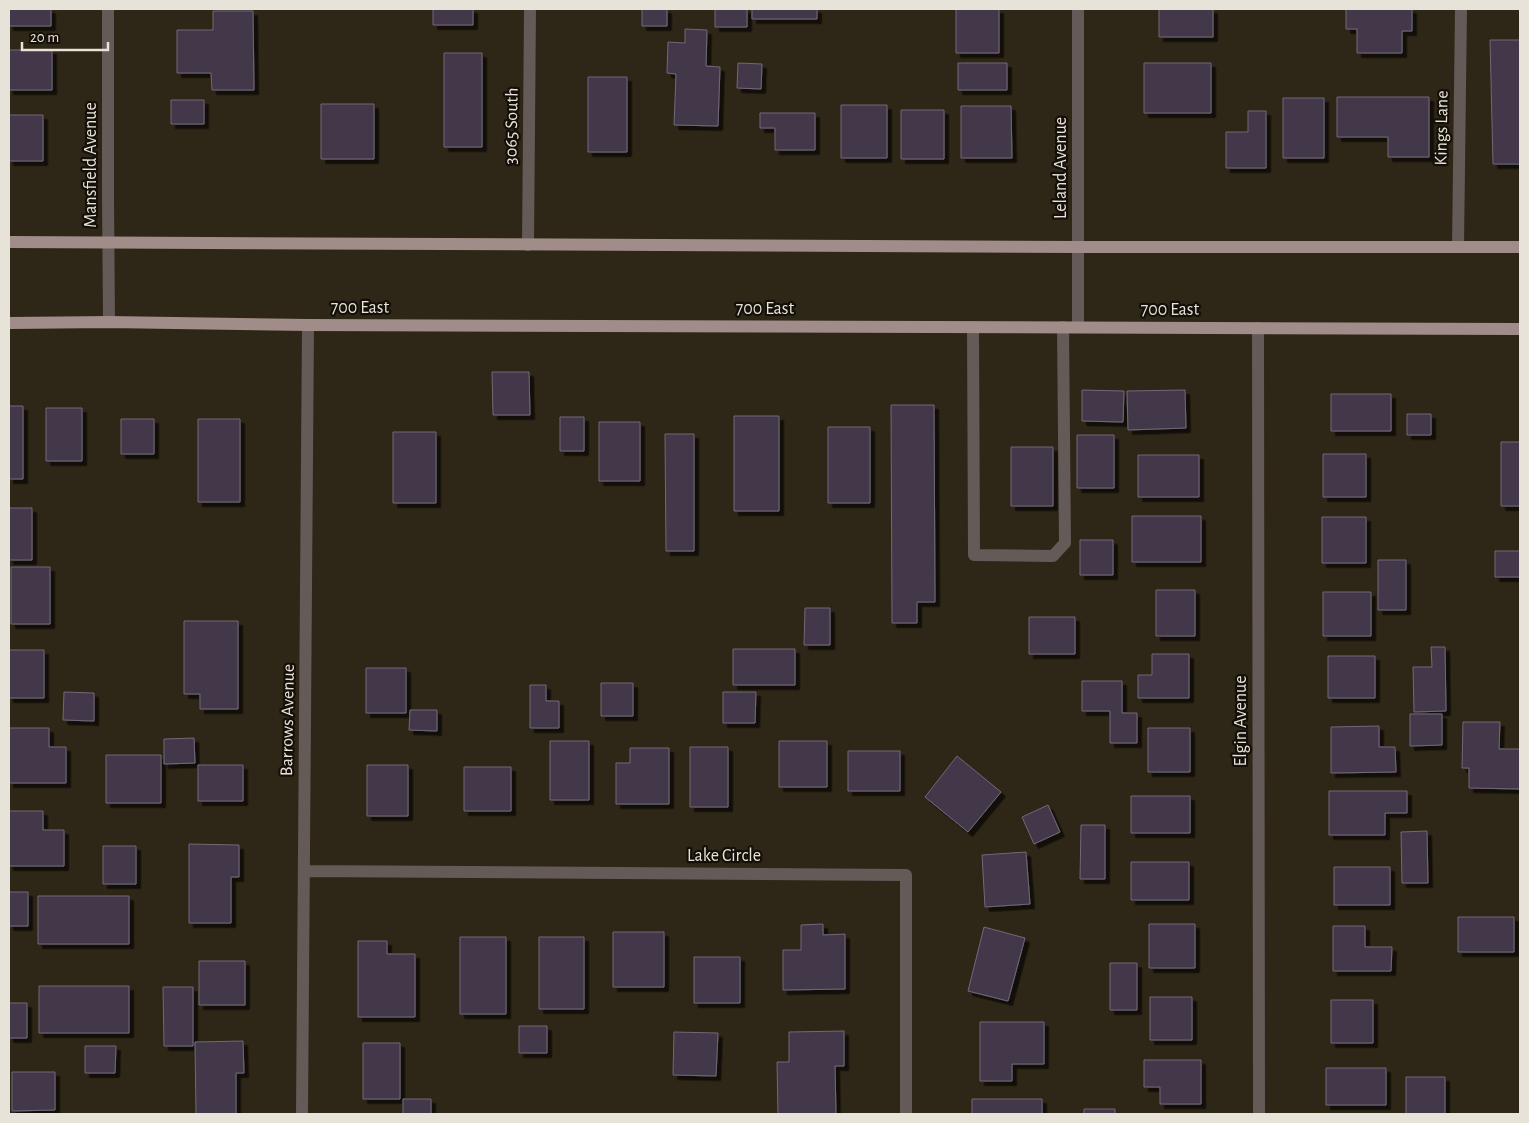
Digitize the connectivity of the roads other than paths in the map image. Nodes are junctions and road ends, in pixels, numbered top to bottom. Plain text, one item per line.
1 (108, 9) edge
2 (530, 9) edge
3 (1078, 9) edge
4 (1461, 9) edge
5 (9, 242) edge
6 (108, 243) junction
7 (528, 245) junction
8 (1078, 247) junction
9 (1458, 247) junction
10 (1520, 247) edge
11 (109, 322) junction
12 (9, 323) edge
13 (308, 325) junction
14 (973, 327) junction
15 (1063, 327) junction
16 (1078, 327) junction
17 (1258, 328) junction
18 (1520, 329) edge
19 (304, 871) junction
20 (302, 1114) edge
21 (906, 1114) edge
22 (1259, 1114) edge

1 - 6 street, Mansfield Avenue
2 - 7 street, 3065 South
3 - 8 street, Leland Avenue
4 - 9 street, Kings Lane
5 - 6 main road
6 - 7 main road
6 - 11 street, Mansfield Avenue
7 - 8 main road
8 - 9 main road
8 - 16 street, Leland Avenue
9 - 10 main road
11 - 12 main road, 700 East
11 - 13 main road, 700 East
13 - 14 main road, 700 East
13 - 19 street, Barrows Avenue
14 - 15 main road, 700 East
14 - 15 street
15 - 16 main road, 700 East
16 - 17 main road, 700 East
17 - 18 main road, 700 East
17 - 22 street, Elgin Avenue
19 - 20 street, Barrows Avenue
19 - 21 street, Lake Circle

